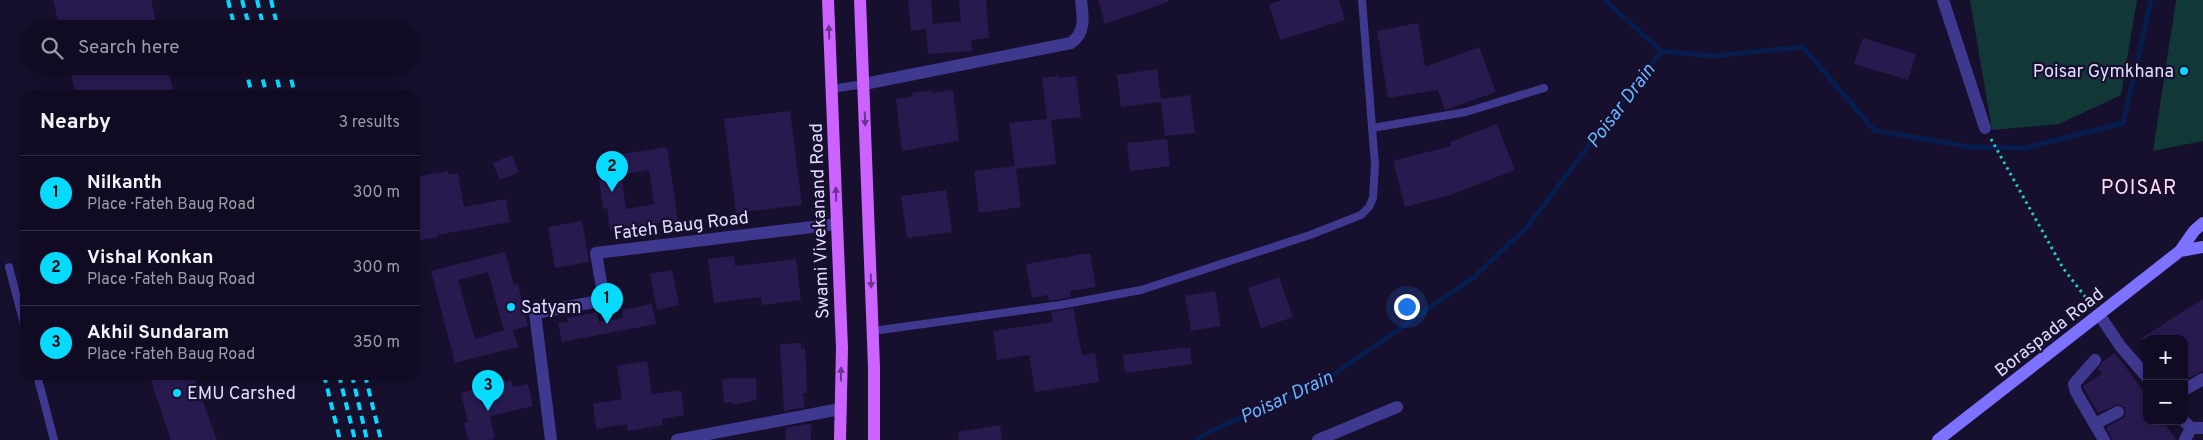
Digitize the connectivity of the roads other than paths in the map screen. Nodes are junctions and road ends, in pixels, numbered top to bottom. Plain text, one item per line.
1 (828, 0) edge
2 (860, 0) edge
3 (1081, 0) edge
4 (1362, 0) edge
5 (1943, 0) edge
6 (864, 84) junction
7 (1544, 88) dead end
8 (831, 89) junction
9 (1372, 128) junction
10 (1985, 128) road end
11 (2203, 223) edge
12 (837, 224) junction
13 (2203, 247) edge
14 (2180, 251) junction
15 (9, 267) dead end
16 (20, 309) edge
17 (2100, 316) junction
18 (873, 331) junction
19 (2095, 360) dead end
20 (2143, 372) edge
21 (2203, 379) edge
22 (38, 380) edge
23 (2188, 388) edge
24 (1397, 407) dead end
25 (840, 409) junction
26 (2118, 412) dead end
27 (2095, 424) junction
28 (54, 440) edge
29 (551, 440) edge
30 (677, 440) edge
31 (840, 440) edge
32 (874, 440) edge
33 (1318, 440) edge
34 (1938, 440) edge
35 (2104, 440) edge

8 -> 1 main road, Swami Vivekanand Road
2 - 6 main road
3 - 6 street
4 - 9 lane
5 - 10 street
6 - 8 lane
6 -> 18 main road
7 - 9 lane
12 -> 8 main road, Swami Vivekanand Road
9 - 18 lane
11 - 14 main road, Boraspada Road
25 -> 12 main road, Swami Vivekanand Road
12 - 29 street, Fateh Baug Road
13 - 14 main road, Boraspada Road
14 - 17 main road, Boraspada Road
15 - 16 lane
17 - 20 street
17 - 34 main road, Boraspada Road
18 - 32 main road
19 - 27 street
21 - 23 street
22 - 28 lane
24 - 33 street
25 - 30 street
25 - 31 main road, Swami Vivekanand Road
26 - 27 street
27 - 35 street

